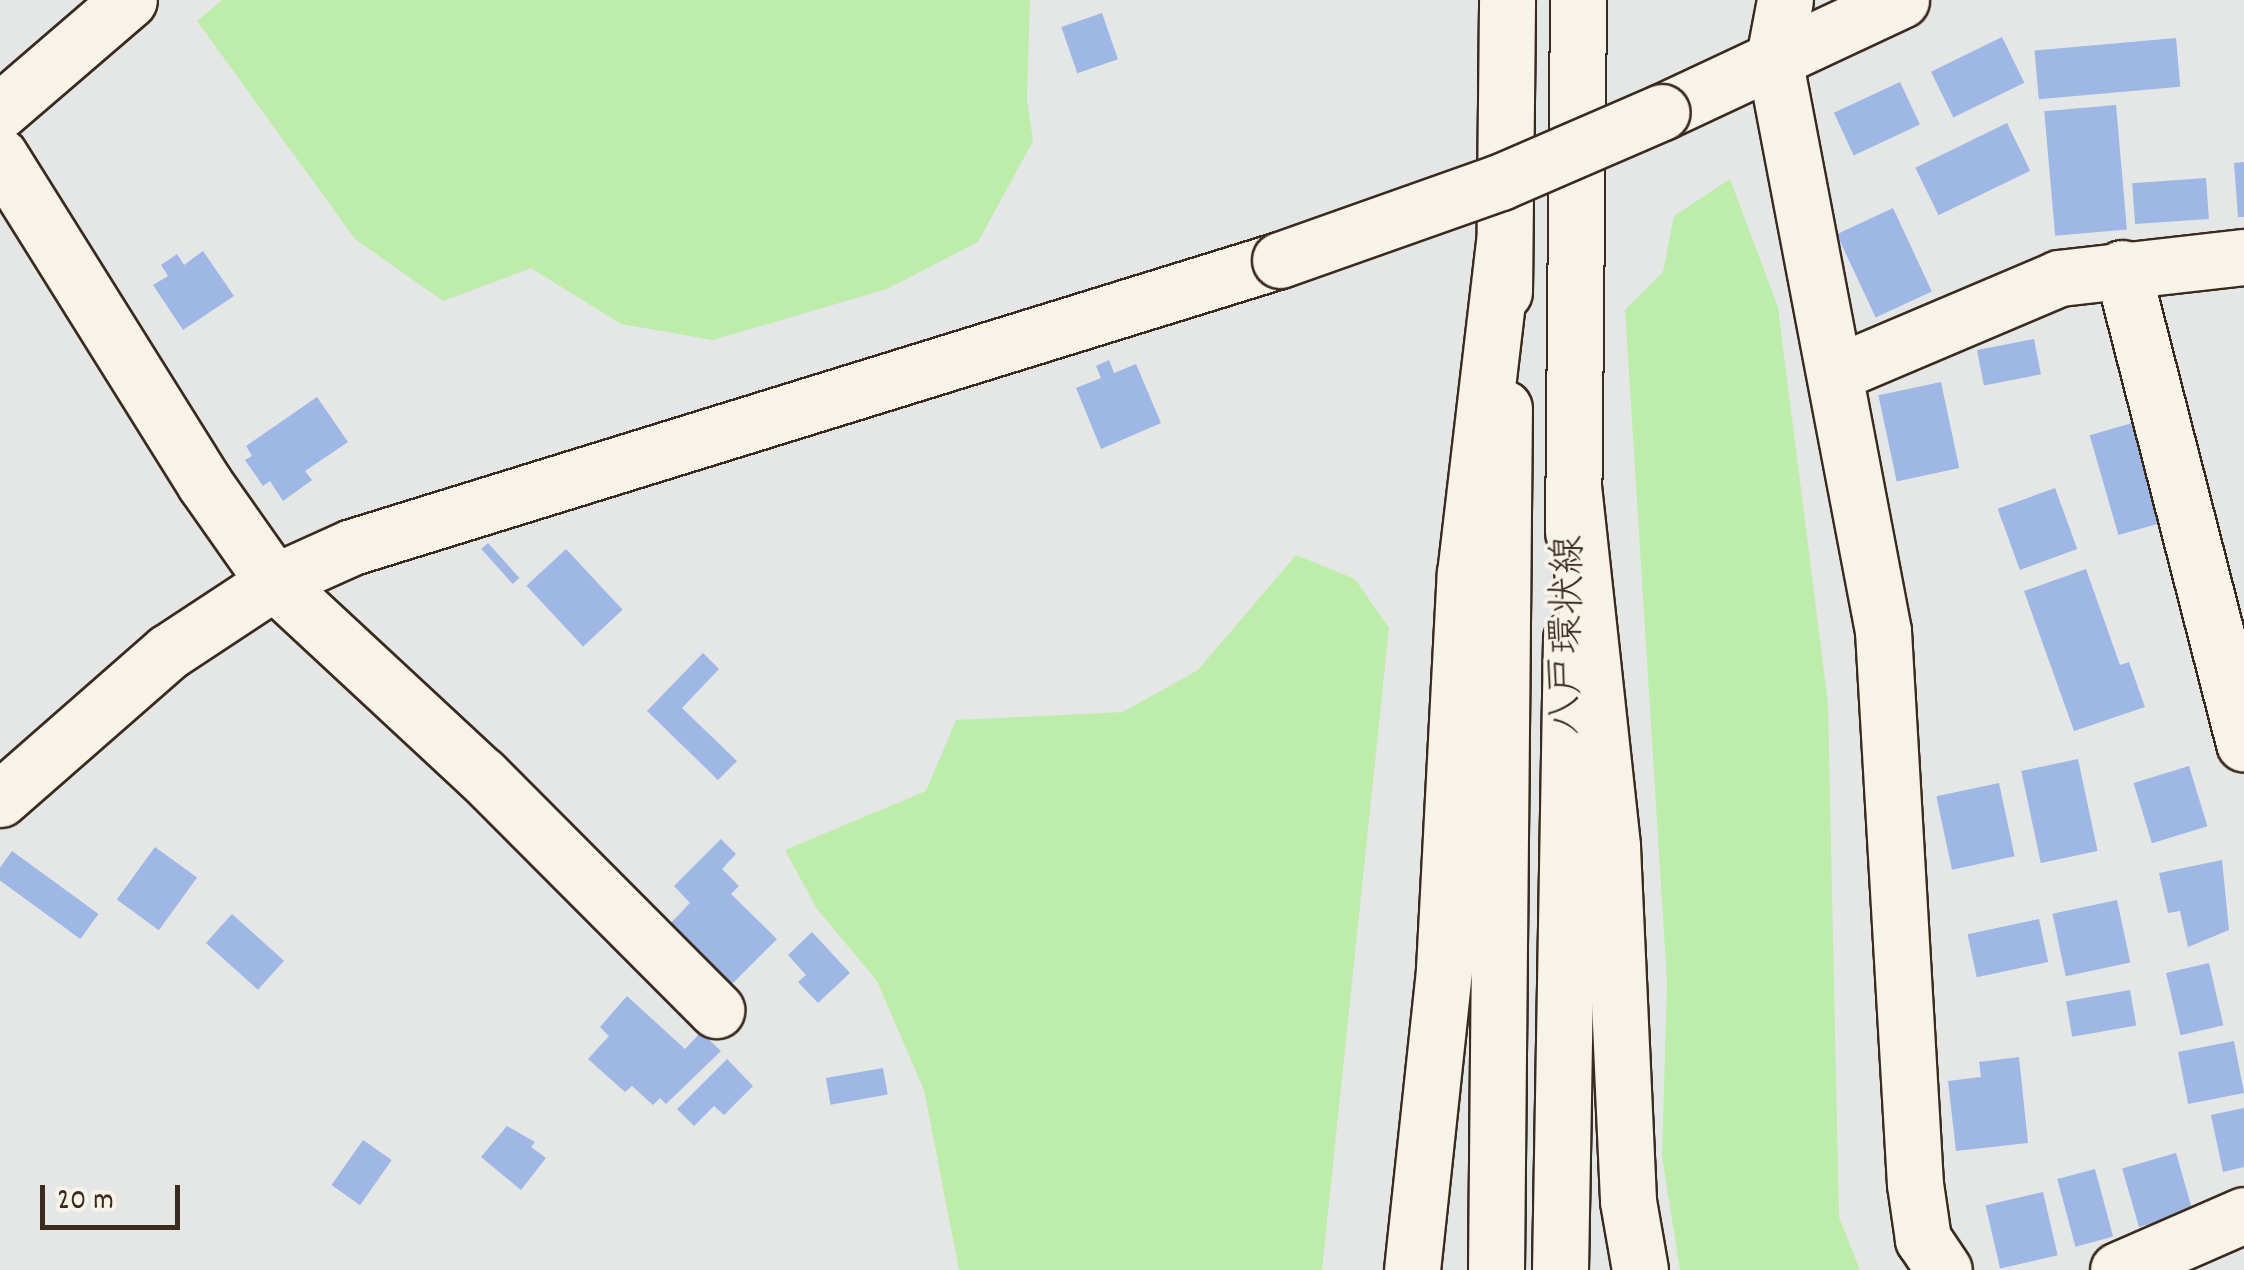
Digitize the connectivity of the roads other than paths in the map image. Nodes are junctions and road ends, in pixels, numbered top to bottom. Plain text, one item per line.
1 (1507, 0) edge
2 (1578, 0) edge
3 (1784, 0) edge
4 (1901, 0) edge
5 (118, 4) edge
6 (1774, 58) junction
7 (0, 111) edge
8 (0, 156) edge
9 (1504, 244) junction
10 (2244, 258) edge
11 (2122, 268) junction
12 (1838, 372) junction
13 (1574, 486) junction
14 (274, 582) junction
15 (2244, 744) edge
16 (0, 799) edge
17 (716, 1010) dead end
18 (2244, 1214) edge
19 (1412, 1270) edge
20 (1496, 1270) edge
21 (1560, 1270) edge
22 (1640, 1270) edge
23 (1944, 1270) edge
24 (2118, 1270) edge

1 - 9 main road, 八戸環状線
2 - 13 main road, 八戸環状線
3 - 6 main road
4 - 6 main road
5 - 7 main road
6 - 12 main road
6 - 14 main road, bridge
8 - 14 main road
9 - 19 main road
9 - 20 main road, 八戸環状線
10 - 11 main road
11 - 12 main road
11 - 15 main road
12 - 23 main road
13 - 21 main road, 八戸環状線
13 - 22 main road
14 - 16 main road
14 - 17 main road
18 - 24 main road

